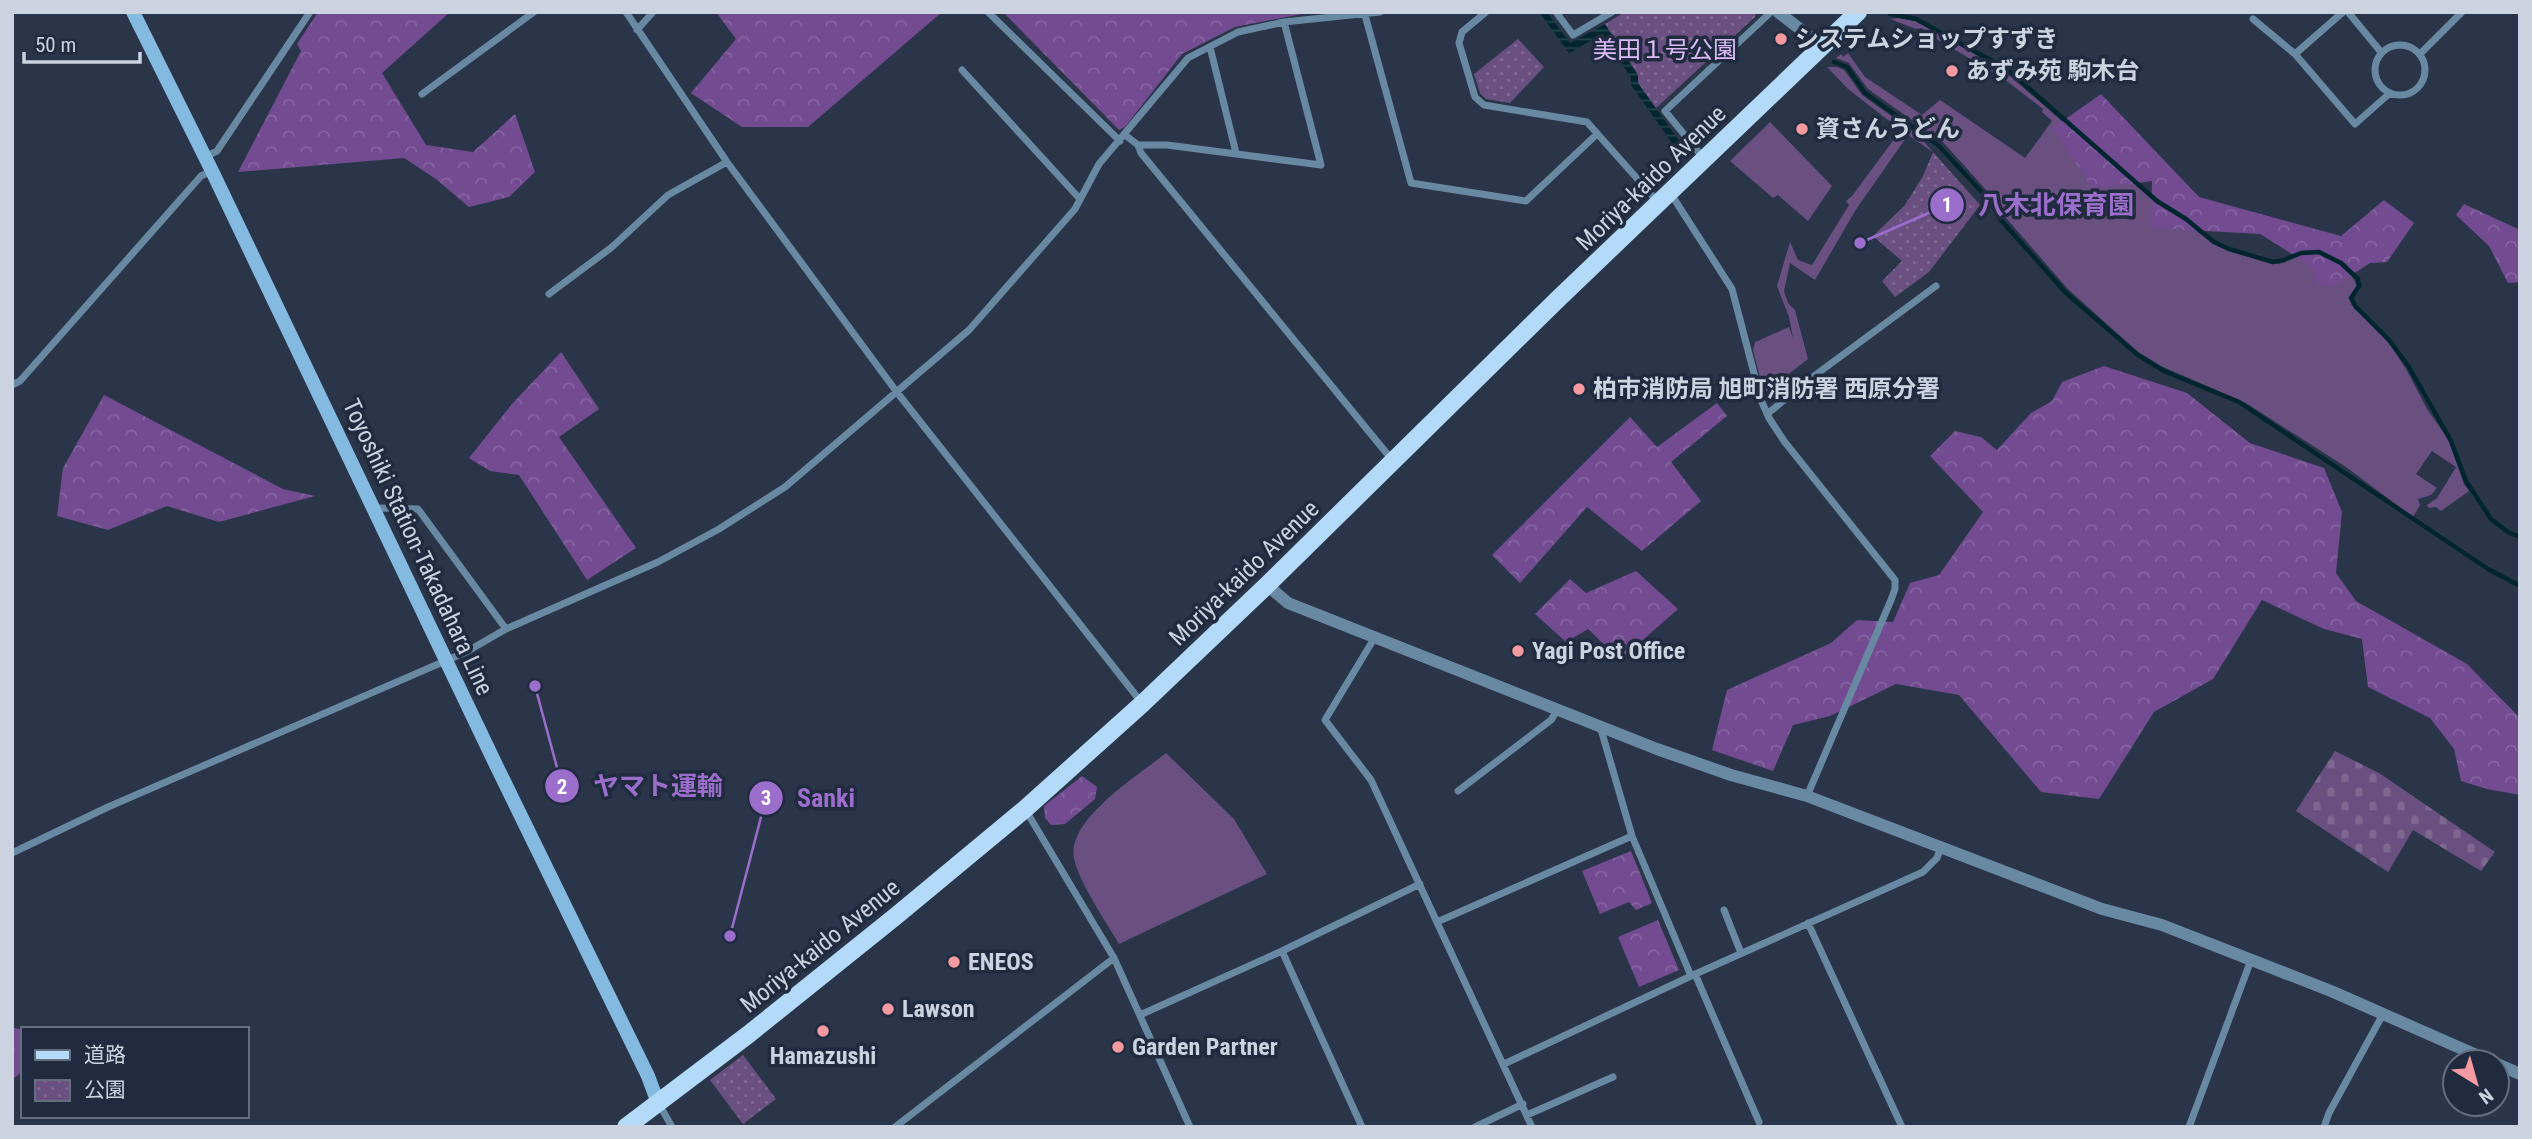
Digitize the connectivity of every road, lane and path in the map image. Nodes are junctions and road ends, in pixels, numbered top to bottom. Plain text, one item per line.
1 (133, 12) edge
2 (310, 12) edge
3 (534, 12) edge
4 (626, 12) edge
5 (653, 12) edge
6 (988, 12) edge
7 (1380, 12) edge
8 (1486, 12) edge
9 (1556, 12) edge
10 (1612, 12) edge
11 (1771, 12) edge
12 (1777, 12) edge
13 (1858, 12) edge
14 (2343, 12) edge
15 (2348, 12) edge
16 (2462, 12) edge
17 (1365, 15) junction
18 (2253, 19) dead end
19 (1284, 22) junction
20 (637, 30) junction
21 (1210, 47) junction
22 (1823, 47) junction
23 (2381, 52) junction
24 (2295, 54) junction
25 (2420, 54) junction
26 (962, 70) dead end
27 (2390, 93) junction
28 (422, 94) dead end
29 (1597, 134) junction
30 (1122, 138) junction
31 (1138, 145) junction
32 (1236, 153) junction
33 (205, 158) junction
34 (1705, 160) junction
35 (726, 162) junction
36 (212, 171) junction
37 (1079, 198) junction
38 (1665, 199) junction
39 (1936, 286) dead end
40 (549, 295) dead end
41 (12, 385) edge
42 (896, 391) junction
43 (1767, 414) junction
44 (1393, 461) junction
45 (374, 511) junction
46 (1267, 585) junction
47 (506, 629) junction
48 (1376, 638) junction
49 (447, 661) junction
50 (1142, 704) junction
51 (1558, 708) junction
52 (1600, 725) junction
53 (1458, 791) dead end
54 (1807, 796) junction
55 (1025, 809) junction
56 (1632, 836) junction
57 (1941, 847) junction
58 (12, 853) edge
59 (1420, 884) junction
60 (1724, 910) dead end
61 (1437, 922) junction
62 (1808, 923) junction
63 (1282, 951) junction
64 (1741, 953) junction
65 (1114, 958) junction
66 (2251, 960) junction
67 (1693, 975) junction
68 (2383, 1013) junction
69 (1140, 1015) junction
70 (2461, 1048) edge
71 (1504, 1064) junction
72 (1613, 1077) dead end
73 (658, 1103) junction
74 (1523, 1104) junction
75 (1527, 1115) junction
76 (1759, 1122) dead end
77 (626, 1127) edge
78 (672, 1127) edge
79 (895, 1127) edge
80 (1191, 1127) edge
81 (1362, 1127) edge
82 (1475, 1127) edge
83 (1532, 1127) edge
84 (1902, 1127) edge
85 (2189, 1127) edge
86 (2324, 1127) edge

1 - 33 main road, Toyoshiki Station-Takadahara Line
2 - 33 street
3 - 28 street
4 - 20 street
5 - 20 street
6 - 30 street
7 - 17 street
8 - 29 street
9 - 10 street
11 - 34 street
12 - 22 street
13 - 22 main road, Moriya-kaido Avenue
14 - 24 street
15 - 23 street
16 - 25 street
17 - 19 street
17 - 29 street
18 - 24 street
19 - 21 street
19 - 32 street
20 - 35 street
21 - 30 street
21 - 32 street
22 - 34 main road, Moriya-kaido Avenue
23 - 25 street
23 - 27 street
24 - 27 street
25 - 27 street
26 - 37 street
29 - 38 street
30 - 31 street
30 - 37 street
31 - 32 street
31 - 44 street
33 - 36 main road, Toyoshiki Station-Takadahara Line
34 - 38 main road, Moriya-kaido Avenue
35 - 40 street
35 - 42 street
36 - 41 street
36 - 45 main road, Toyoshiki Station-Takadahara Line
37 - 42 street
38 - 43 street
38 - 44 main road, Moriya-kaido Avenue
39 - 43 street
42 - 47 street
42 - 50 street
43 - 54 street
44 - 46 main road, Moriya-kaido Avenue
45 - 47 street
45 - 49 main road, Toyoshiki Station-Takadahara Line
46 - 48 street
46 - 50 main road, Moriya-kaido Avenue
47 - 49 street
48 - 51 street
48 - 59 street
49 - 58 street
49 - 73 main road, Toyoshiki Station-Takadahara Line
50 - 55 main road, Moriya-kaido Avenue
51 - 52 street
51 - 53 street
52 - 54 street
52 - 56 street
54 - 57 street
55 - 65 street
55 - 73 main road, Moriya-kaido Avenue
56 - 61 street
56 - 67 street
57 - 62 street
57 - 66 street
59 - 61 street
59 - 63 street
60 - 64 street
61 - 71 street
62 - 64 street
62 - 84 street
63 - 69 street
63 - 81 street
64 - 67 street
65 - 69 street
65 - 79 street
66 - 68 street
66 - 85 street
67 - 71 street
67 - 76 street
68 - 70 street
68 - 86 street
69 - 80 street
71 - 74 street
72 - 75 street
73 - 77 main road, Moriya-kaido Avenue
73 - 78 street
74 - 75 street
74 - 82 street
75 - 83 street

